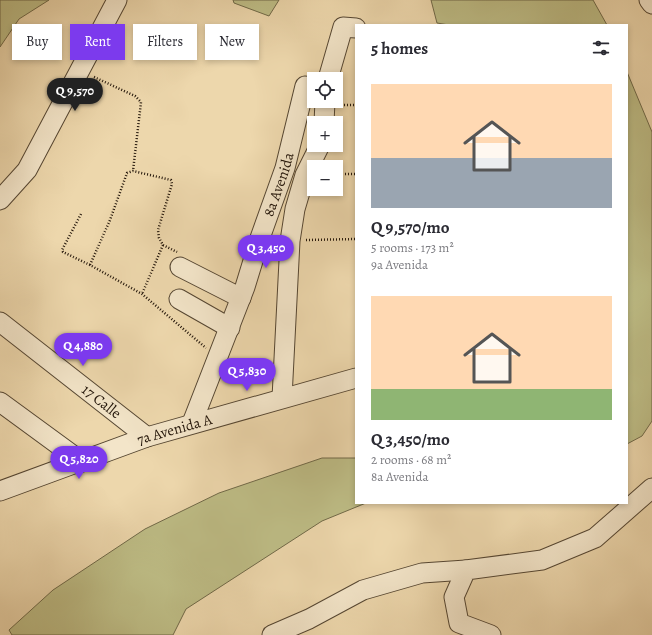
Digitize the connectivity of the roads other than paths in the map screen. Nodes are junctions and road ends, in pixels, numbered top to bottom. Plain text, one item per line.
1 (117, 0) edge
2 (649, 0) edge
3 (652, 4) edge
4 (350, 27) edge
5 (330, 72) edge
6 (303, 94) dead end
7 (317, 152) edge
8 (0, 200) edge
9 (180, 267) dead end
10 (241, 298) junction
11 (179, 299) dead end
12 (0, 322) edge
13 (230, 328) junction
14 (355, 378) edge
15 (282, 398) junction
16 (0, 402) edge
17 (192, 423) junction
18 (147, 437) junction
19 (82, 462) junction
20 (652, 488) edge
21 (0, 491) edge
22 (466, 570) junction
23 (272, 635) edge
24 (491, 635) edge

1 - 8 street
2 - 3 street
4 - 5 street
6 - 10 street, 8a Avenida
7 - 15 street
9 - 10 street
10 - 13 street, 8a Avenida
11 - 13 street
12 - 18 street, 17 Calle
13 - 17 street, 8a Avenida
14 - 15 street, 7a Avenida A
15 - 17 street, 7a Avenida A
16 - 19 street
17 - 18 street, 7a Avenida A
18 - 19 street, 7a Avenida A
19 - 21 street, 7a Avenida A
20 - 22 street
22 - 23 street
22 - 24 street

